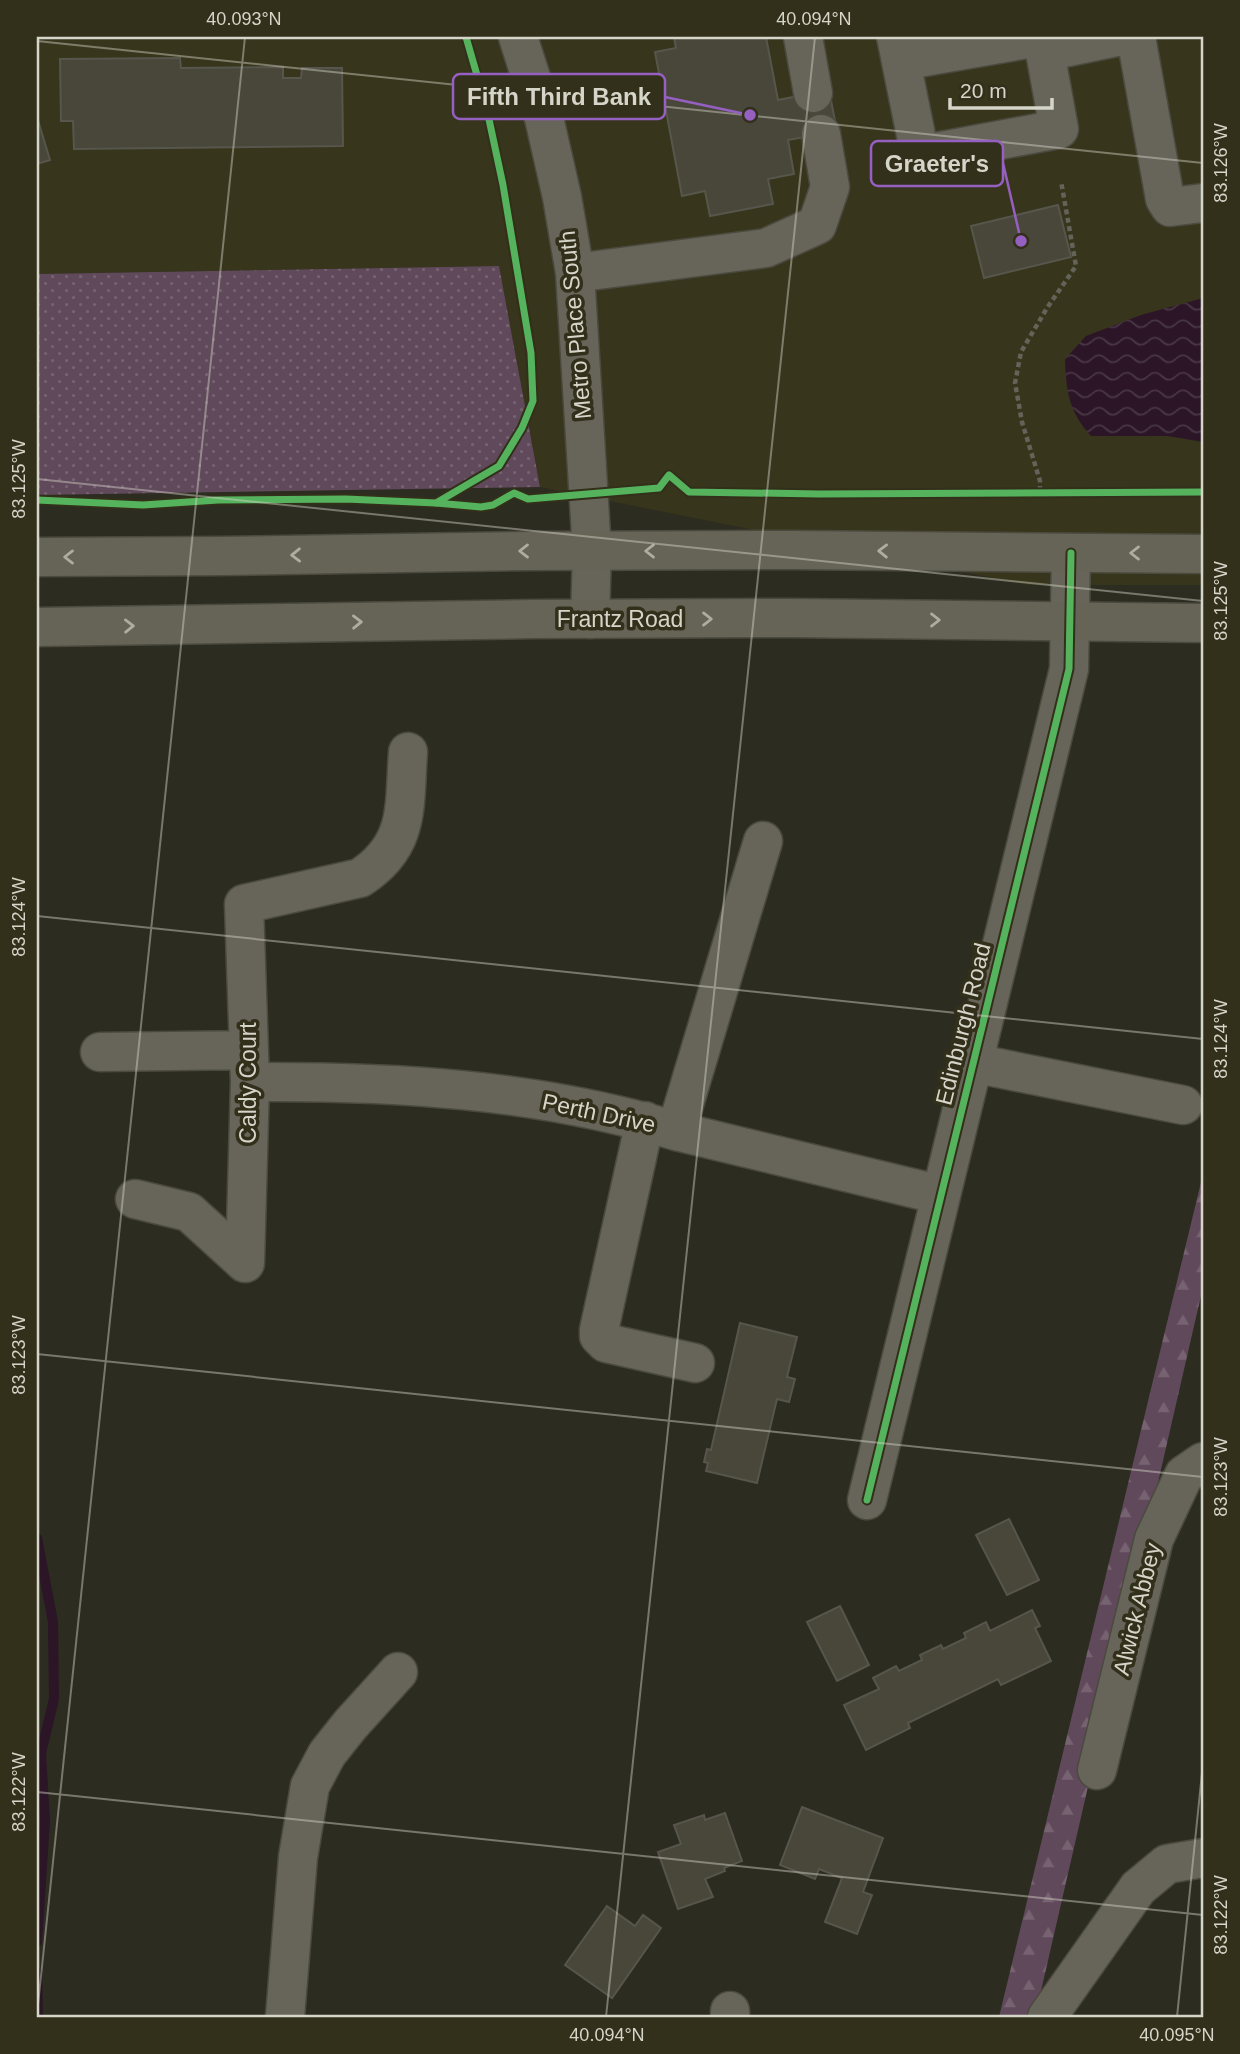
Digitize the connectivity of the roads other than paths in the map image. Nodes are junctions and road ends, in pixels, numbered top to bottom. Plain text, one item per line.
1 (518, 37) edge
2 (803, 37) edge
3 (1117, 37) edge
4 (1136, 37) edge
5 (1042, 42) edge
6 (899, 49) edge
7 (813, 93) dead end
8 (821, 134) dead end
9 (1203, 203) edge
10 (575, 273) junction
11 (592, 551) junction
12 (1071, 553) junction
13 (1203, 554) edge
14 (37, 557) edge
15 (590, 619) junction
16 (1069, 621) junction
17 (1203, 623) edge
18 (37, 627) edge
19 (408, 752) dead end
20 (763, 841) dead end
21 (100, 1052) dead end
22 (973, 1063) junction
23 (249, 1066) junction
24 (1183, 1105) dead end
25 (661, 1126) junction
26 (941, 1195) junction
27 (135, 1199) dead end
28 (695, 1363) dead end
29 (1203, 1462) edge
30 (867, 1500) dead end
31 (398, 1672) dead end
32 (1097, 1770) dead end
33 (1203, 1858) edge
34 (285, 2017) edge
35 (1047, 2017) edge

1 - 10 street, Metro Place South
2 - 7 street
3 - 5 street
4 - 9 street
5 - 6 street
5 - 6 street
8 - 10 street
10 - 11 street, Metro Place South
12 -> 11 main road
11 -> 14 main road
11 - 15 street, Metro Place South
13 -> 12 main road
12 - 16 street, Edinburgh Road
15 -> 16 main road, Frantz Road
18 -> 15 main road, Frantz Road
16 - 17 main road, Frantz Road
16 - 22 street, Edinburgh Road
19 - 23 street, Caldy Court
20 - 25 street
21 - 23 street, Perth Drive
22 - 24 street
22 - 26 street, Edinburgh Road
23 - 25 street, Perth Drive
23 - 27 street, Caldy Court
25 - 26 street, Perth Drive
25 - 28 street
26 - 30 street, Edinburgh Road
29 - 32 street, Alwick Abbey
31 - 34 street
33 - 35 street

